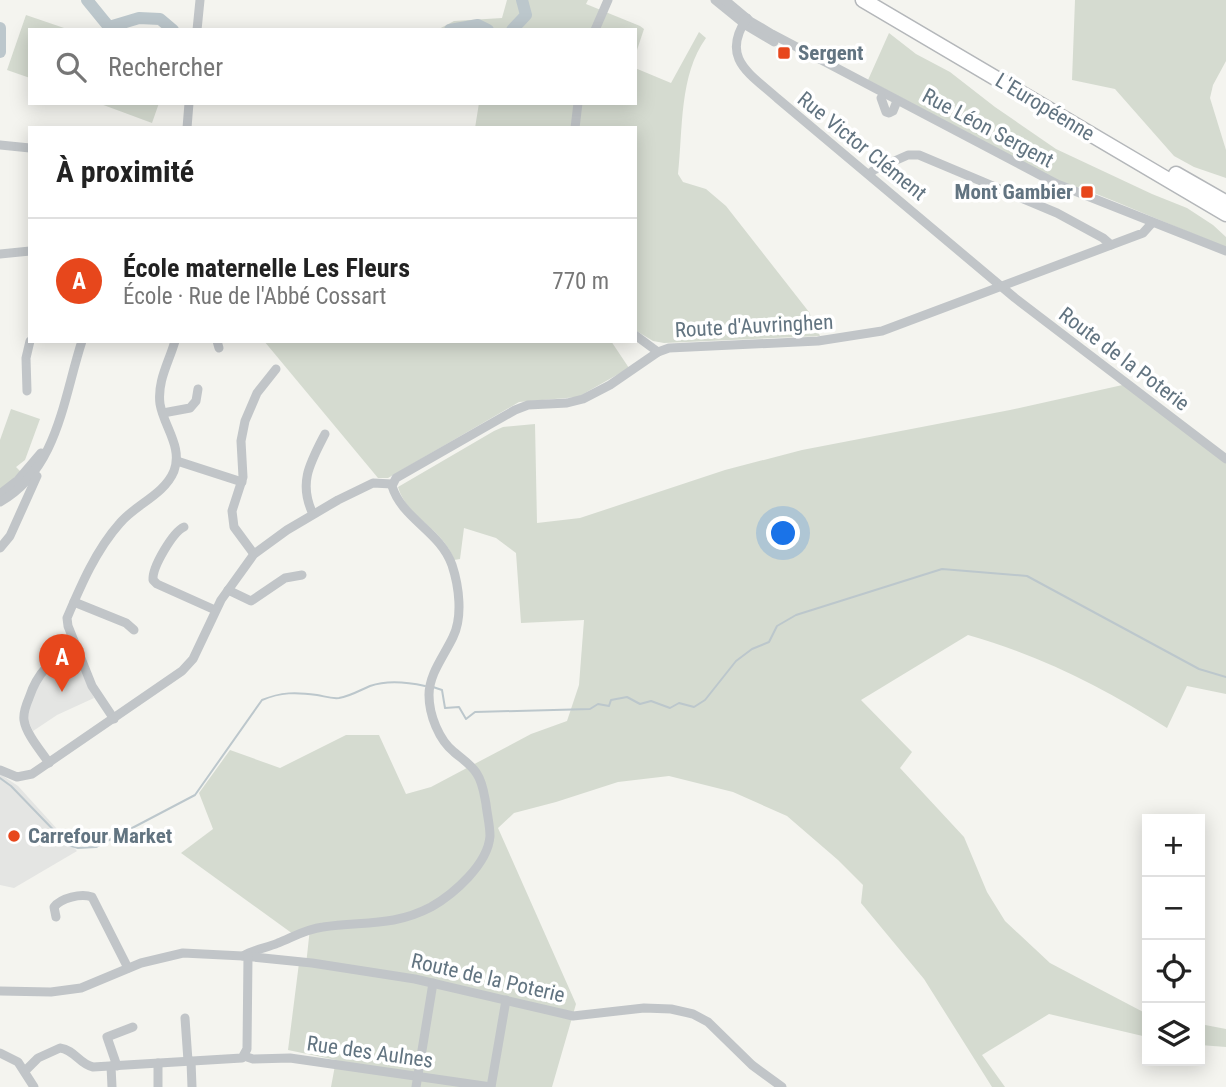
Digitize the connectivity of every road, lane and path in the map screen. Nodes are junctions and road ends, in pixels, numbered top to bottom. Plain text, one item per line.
1 (200, 0) edge
2 (608, 0) edge
3 (715, 0) edge
4 (725, 0) edge
5 (863, 0) edge
6 (882, 0) edge
7 (745, 21) junction
8 (197, 28) edge
9 (596, 28) edge
10 (897, 103) junction
11 (189, 105) edge
12 (578, 105) edge
13 (187, 126) edge
14 (575, 126) edge
15 (0, 145) edge
16 (28, 148) edge
17 (869, 174) junction
18 (1226, 203) edge
19 (1226, 214) edge
20 (1152, 223) junction
21 (1111, 245) junction
22 (28, 251) edge
23 (1226, 251) edge
24 (1, 255) edge
25 (1001, 286) junction
26 (637, 336) edge
27 (30, 343) edge
28 (81, 343) edge
29 (174, 343) edge
30 (658, 352) junction
31 (276, 369) dead end
32 (198, 389) dead end
33 (27, 391) dead end
34 (163, 413) junction
35 (59, 421) junction
36 (325, 434) dead end
37 (1226, 459) edge
38 (177, 461) junction
39 (37, 476) dead end
40 (242, 482) junction
41 (392, 484) junction
42 (0, 494) edge
43 (0, 502) edge
44 (313, 514) junction
45 (184, 527) dead end
46 (0, 548) edge
47 (254, 554) junction
48 (302, 575) dead end
49 (228, 590) junction
50 (74, 602) junction
51 (215, 610) junction
52 (134, 630) dead end
53 (76, 647) junction
54 (114, 719) junction
55 (49, 763) junction
56 (0, 770) edge
57 (56, 917) dead end
58 (246, 956) junction
59 (128, 968) junction
60 (433, 983) junction
61 (0, 991) edge
62 (506, 1000) junction
63 (185, 1018) dead end
64 (133, 1027) dead end
65 (0, 1053) edge
66 (244, 1056) junction
67 (190, 1061) junction
68 (158, 1063) junction
69 (114, 1066) junction
70 (25, 1071) junction
71 (418, 1076) junction
72 (34, 1087) edge
73 (112, 1087) edge
74 (158, 1087) edge
75 (192, 1087) edge
76 (416, 1087) edge
77 (491, 1087) edge
78 (782, 1087) edge

1 - 8 street
2 - 9 street
3 - 7 street, Rue Léon Sergent
4 - 7 street, Rue Léon Sergent
5 - 19 highway, L'Européenne
6 - 18 highway, L'Européenne
7 - 10 street, Rue Léon Sergent
7 - 10 street, Rue Léon Sergent
7 - 17 street, Rue Victor Clément
10 - 20 street, Rue Léon Sergent
11 - 13 street
12 - 14 street
15 - 16 street
17 - 21 street
17 - 25 street, Rue Victor Clément
20 - 21 street, Route d'Auvringhen
20 - 23 street, Rue Léon Sergent
21 - 25 street, Route d'Auvringhen
22 - 24 street
25 - 30 street, Route d'Auvringhen
25 - 37 street, Route de la Poterie
26 - 30 street
27 - 33 street
28 - 35 street
29 - 34 street
30 - 41 street, Route d'Auvringhen
31 - 40 street
32 - 34 street
34 - 38 street
35 - 42 street
35 - 43 street
36 - 44 street
38 - 40 street
38 - 50 street
39 - 46 street
40 - 47 street
41 - 44 street
41 - 58 street
44 - 47 street
45 - 51 street
47 - 49 street
48 - 49 street
49 - 51 street
50 - 52 street
50 - 53 street
51 - 54 street
53 - 54 street
53 - 55 street
54 - 55 street
55 - 56 street
57 - 59 street
58 - 59 street, Route de la Poterie
58 - 60 street, Route de la Poterie
58 - 66 street
59 - 61 street, Route de la Poterie
60 - 62 street, Route de la Poterie
60 - 71 street
62 - 77 street
62 - 78 street, Route de la Poterie
63 - 67 street
64 - 69 street
65 - 70 street
66 - 67 street, Rue des Aulnes
66 - 71 street, Rue des Aulnes
67 - 68 street, Rue des Aulnes
67 - 75 street
68 - 69 street, Rue des Aulnes
68 - 74 street
69 - 70 street, Rue des Aulnes
69 - 73 street
70 - 72 street
71 - 76 street
71 - 77 street, Rue des Aulnes

